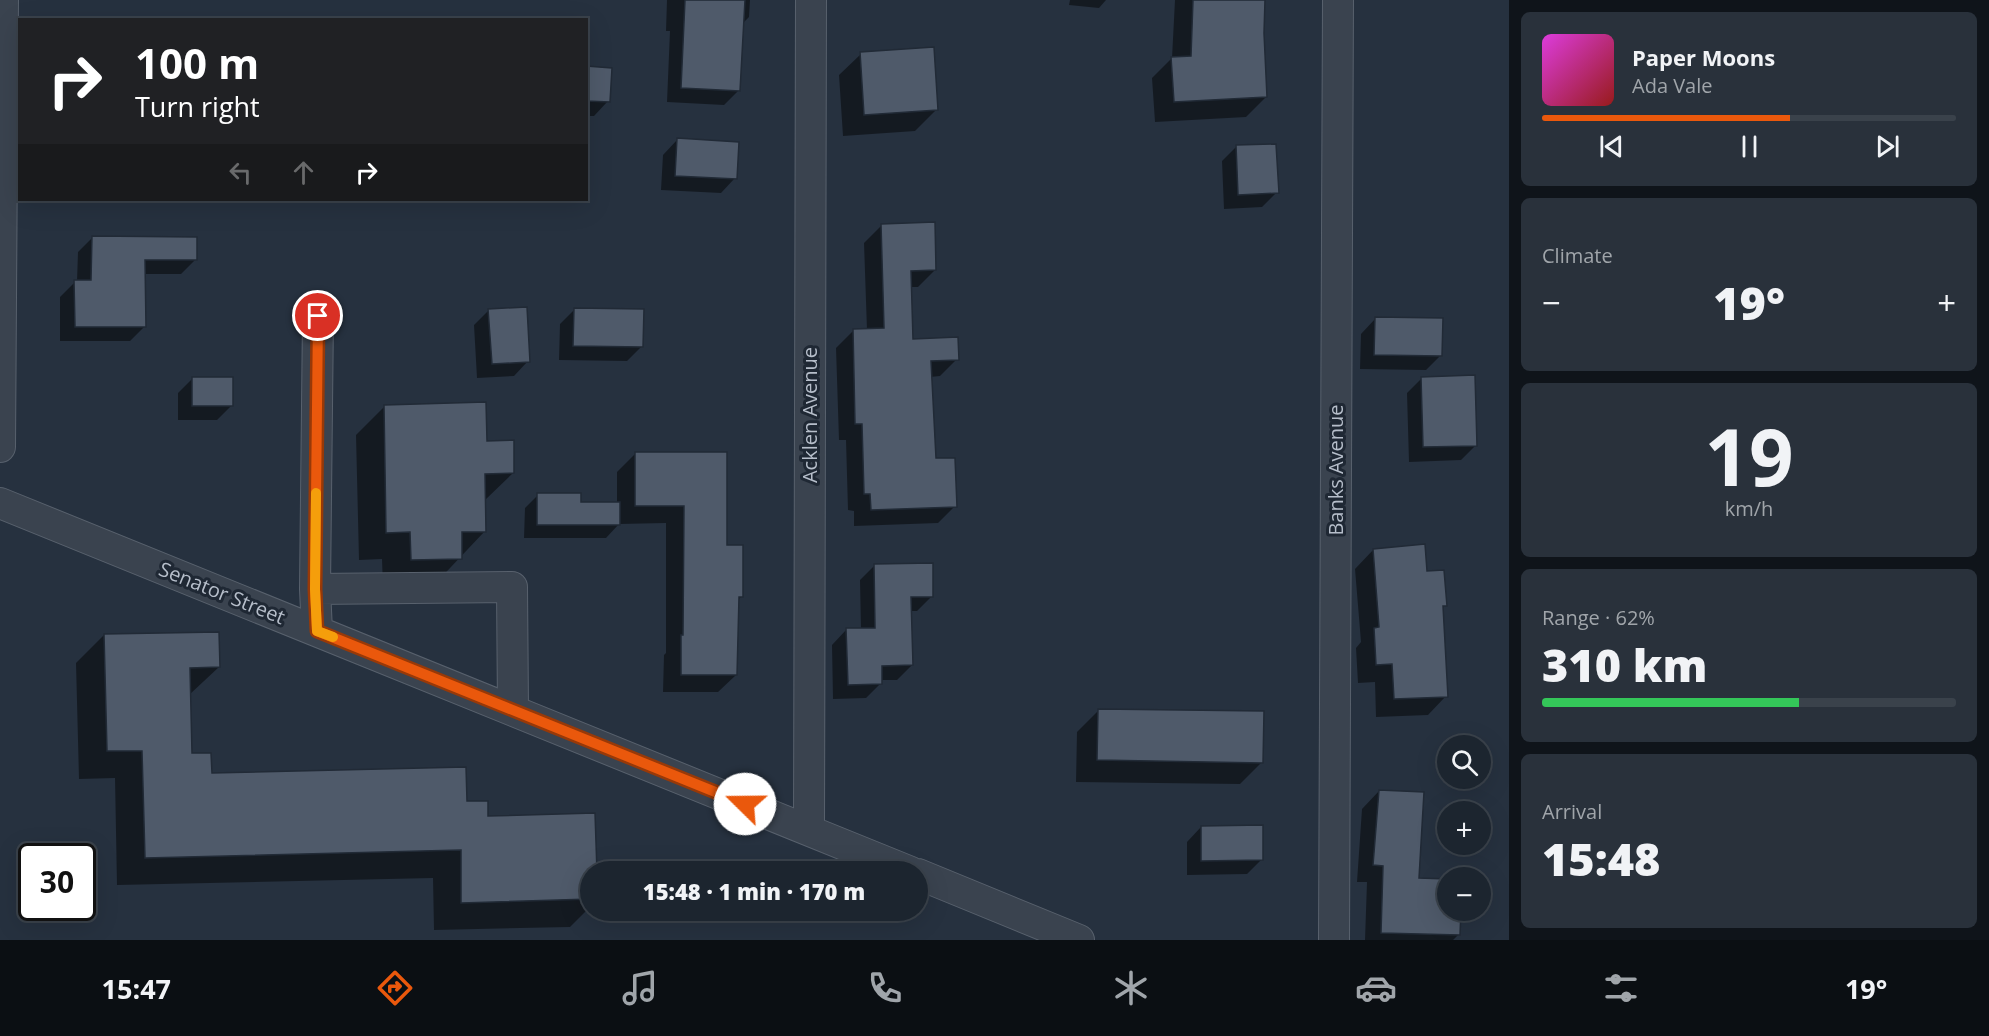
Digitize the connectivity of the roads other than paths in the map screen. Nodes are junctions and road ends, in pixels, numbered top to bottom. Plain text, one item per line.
1 (3, 0) edge
2 (811, 0) edge
3 (1338, 0) edge
4 (1, 220) edge
5 (318, 316) dead end
6 (0, 447) edge
7 (0, 503) edge
8 (315, 589) junction
9 (317, 631) junction
10 (513, 710) junction
11 (808, 830) junction
12 (884, 861) edge
13 (928, 878) edge
14 (1079, 940) edge
15 (1334, 940) edge

1 - 4 street
2 - 11 street, Acklen Avenue
3 - 15 street, Banks Avenue
4 - 6 street
5 - 8 street
7 - 9 street, Senator Street
8 - 9 street
8 - 10 street
9 - 10 street, Senator Street
10 - 11 street, Senator Street
11 - 12 street, Senator Street
13 - 14 street

